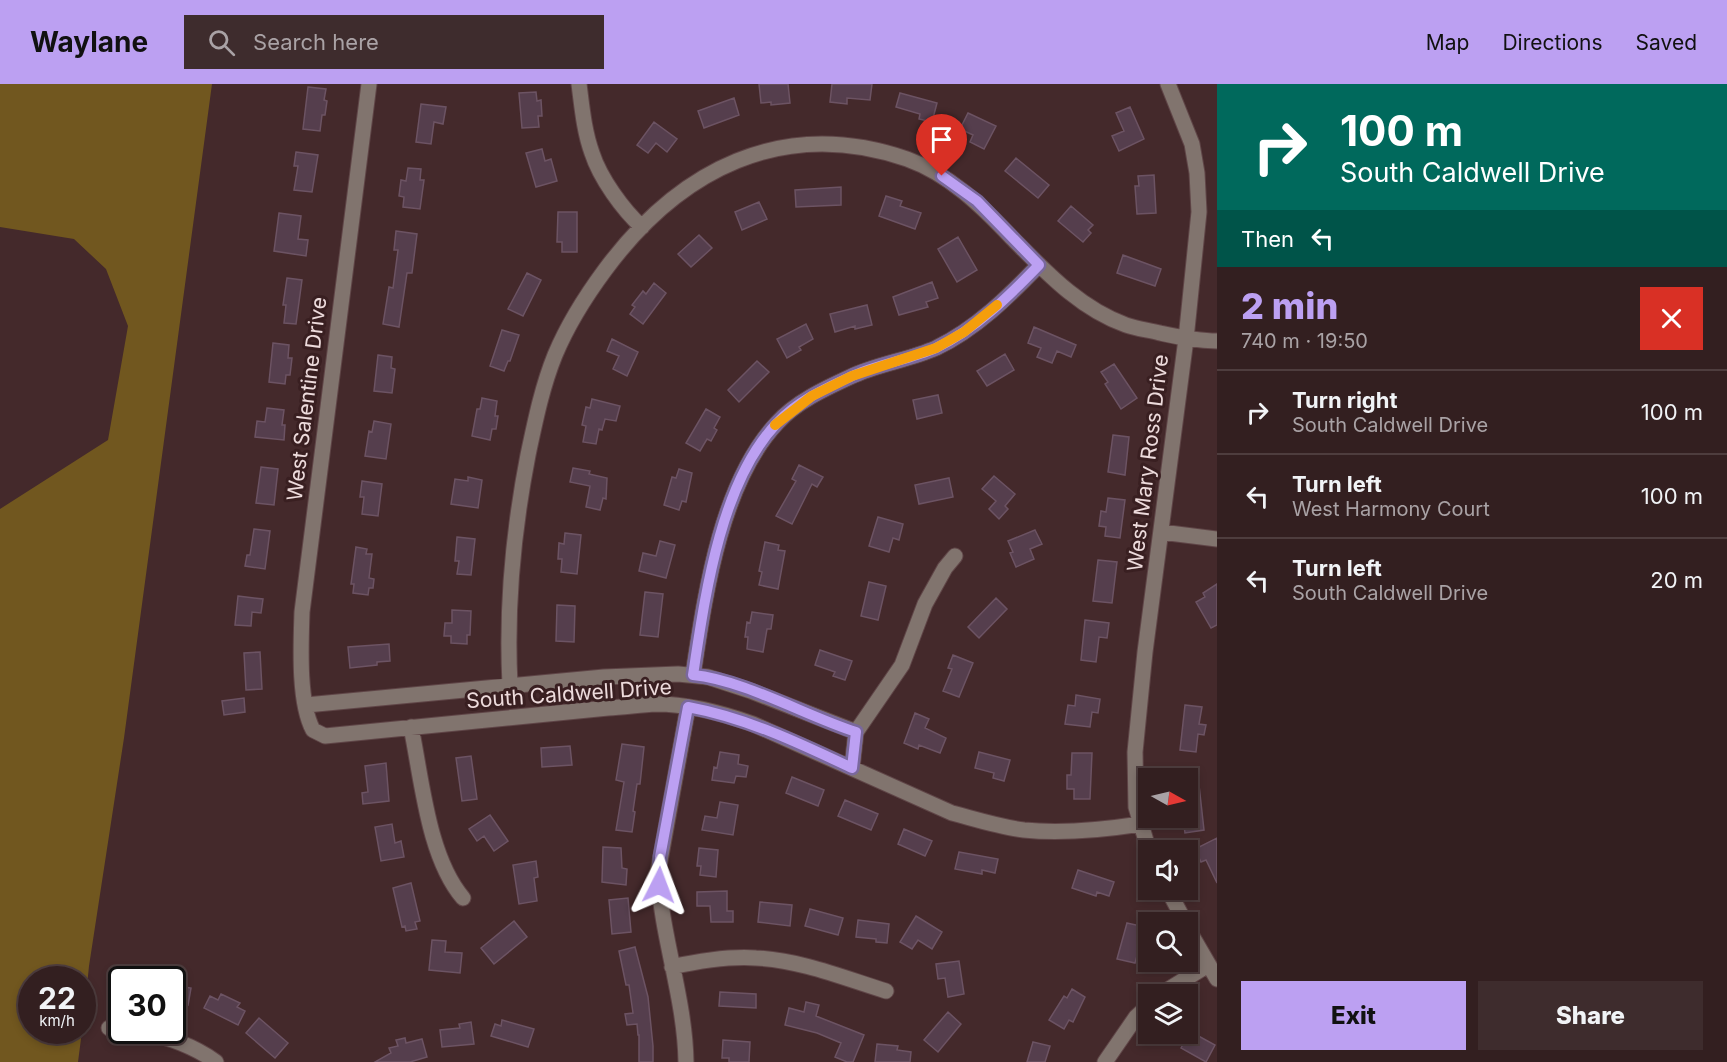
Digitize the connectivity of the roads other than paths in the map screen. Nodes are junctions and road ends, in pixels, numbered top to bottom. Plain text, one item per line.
1 (369, 84) edge
2 (579, 84) edge
3 (1168, 84) edge
4 (642, 227) junction
5 (1039, 265) junction
6 (1186, 339) junction
7 (1217, 341) edge
8 (1161, 532) junction
9 (1217, 539) edge
10 (955, 556) dead end
11 (693, 675) junction
12 (510, 686) junction
13 (688, 707) junction
14 (307, 713) junction
15 (411, 727) junction
16 (856, 732) junction
17 (852, 768) junction
18 (1138, 814) edge
19 (1138, 824) edge
20 (463, 898) dead end
21 (1198, 946) edge
22 (1208, 965) junction
23 (672, 967) junction
24 (1217, 979) edge
25 (1177, 984) edge
26 (886, 991) dead end
27 (1138, 1015) edge
28 (184, 1044) edge
29 (216, 1062) edge
30 (686, 1062) edge
31 (1105, 1062) edge

1 - 14 street, West Salentine Drive
2 - 4 street
3 - 6 street, West Mary Ross Drive
4 - 5 street
4 - 12 street
5 - 6 street
5 - 11 street
6 - 7 street
6 - 8 street, West Mary Ross Drive
8 - 9 street
8 - 18 street, West Mary Ross Drive
10 - 16 street
11 - 12 street, South Caldwell Drive
11 - 16 street, South Caldwell Drive
12 - 14 street, South Caldwell Drive
13 - 15 street, South Caldwell Drive
13 - 17 street, South Caldwell Drive
13 - 23 street
14 - 15 street, South Caldwell Drive
15 - 20 street
16 - 17 street
17 - 19 street, South Caldwell Drive
21 - 22 street
22 - 24 street
22 - 25 street
23 - 26 street
23 - 30 street
27 - 31 street
28 - 29 street

